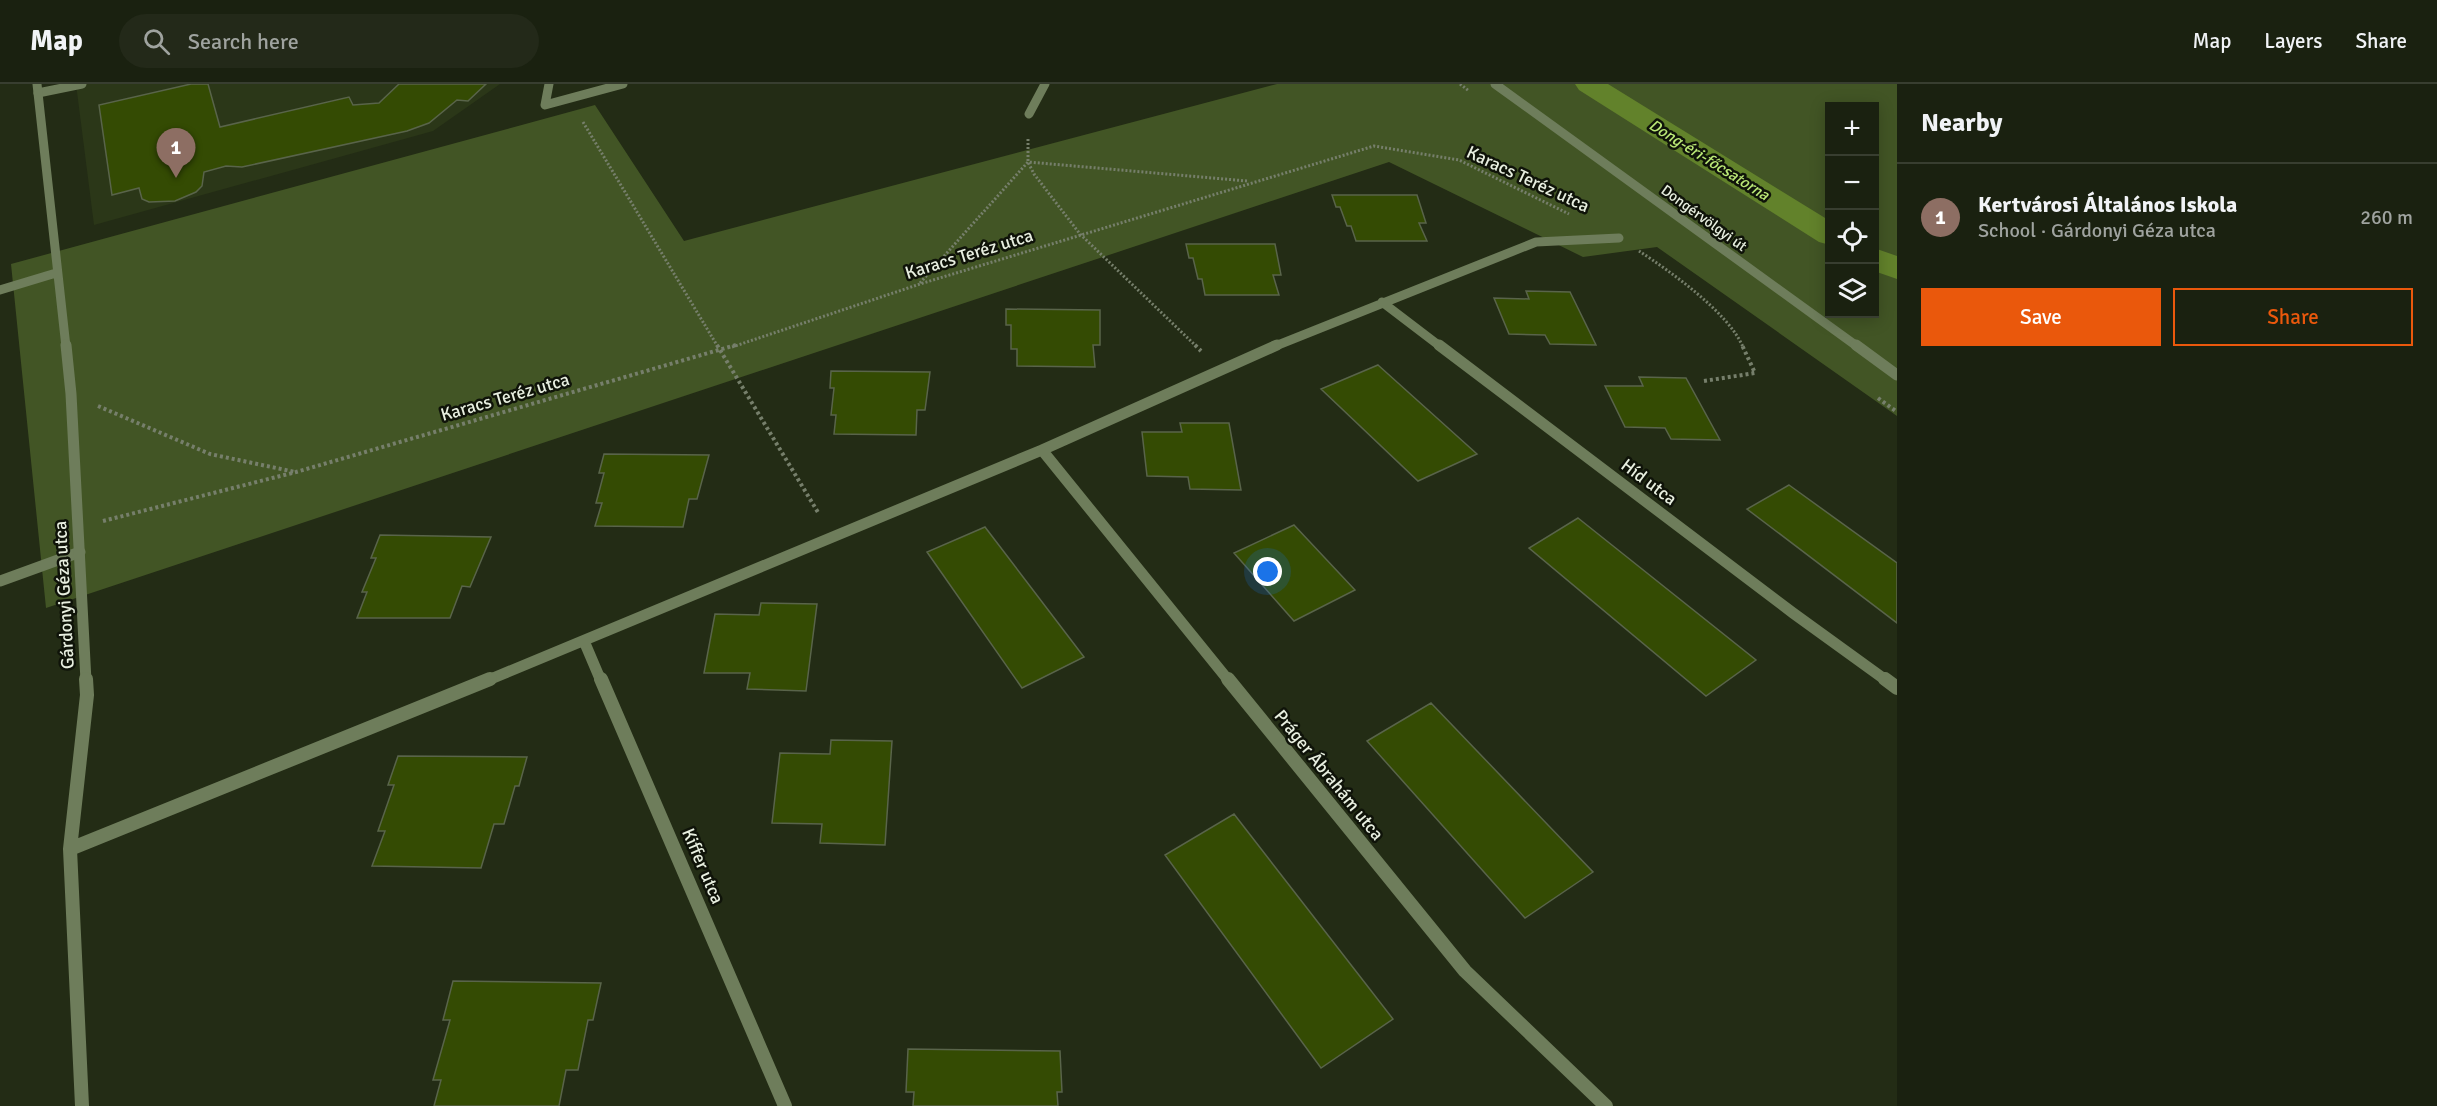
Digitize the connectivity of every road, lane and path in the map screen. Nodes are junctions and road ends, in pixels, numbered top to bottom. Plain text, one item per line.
1 (82, 84) edge
2 (549, 84) edge
3 (623, 84) edge
4 (1046, 84) edge
5 (1495, 84) edge
6 (38, 89) edge
7 (1029, 114) joint
8 (580, 117) dead end
9 (1028, 162) junction
10 (1251, 181) junction
11 (1576, 217) dead end
12 (1080, 234) junction
13 (1619, 238) joint
14 (56, 273) junction
15 (920, 284) junction
16 (0, 290) edge
17 (1382, 302) junction
18 (722, 350) junction
19 (1219, 369) junction
20 (1897, 375) edge
21 (1704, 381) dead end
22 (71, 394) junction
23 (1042, 450) junction
24 (296, 472) junction
25 (79, 527) junction
26 (833, 537) junction
27 (81, 552) junction
28 (0, 581) edge
29 (585, 641) junction
30 (1897, 688) edge
31 (70, 849) junction
32 (82, 1106) edge
33 (785, 1106) edge
34 (1606, 1106) edge

1 - 6 street
2 - 3 street
4 - 7 street
5 - 20 street, Dongérvölgyi út
6 - 14 street, Gárdonyi Géza utca
7 - 9 path
8 - 18 path
9 - 10 path
9 - 12 path
9 - 15 path
10 - 11 path, Karacs Teréz utca
10 - 12 path, Karacs Teréz utca
12 - 15 path, Karacs Teréz utca
12 - 19 path
13 - 17 street
13 - 21 path
14 - 16 street
14 - 22 street, Gárdonyi Géza utca
15 - 18 path, Karacs Teréz utca
17 - 19 street
17 - 30 street, Híd utca
18 - 24 path, Karacs Teréz utca
18 - 26 path
19 - 23 street
22 - 24 path
22 - 25 street, Gárdonyi Géza utca
23 - 26 street
23 - 34 street, Práger Ábrahám utca
24 - 25 path, Karacs Teréz utca
25 - 27 street, Gárdonyi Géza utca
26 - 29 street
27 - 28 street
27 - 31 street, Gárdonyi Géza utca
29 - 31 street
29 - 33 street, Kiffer utca
31 - 32 street, Gárdonyi Géza utca

